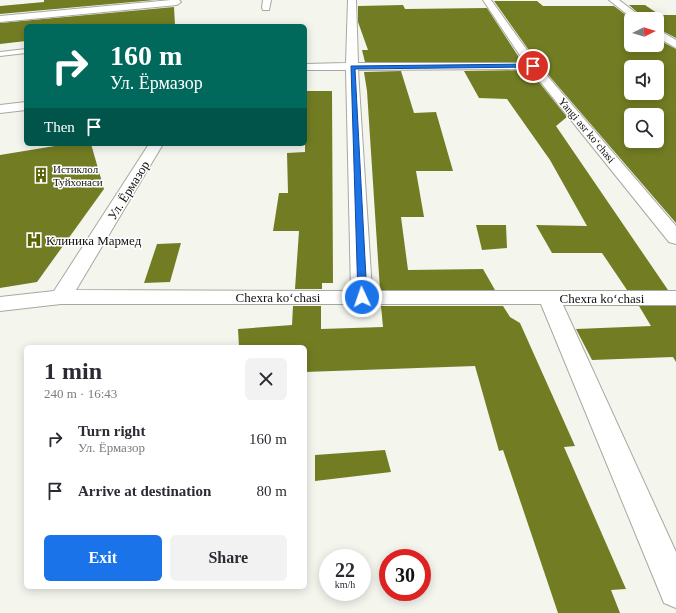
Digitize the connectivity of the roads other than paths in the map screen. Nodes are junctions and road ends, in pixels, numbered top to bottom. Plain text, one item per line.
1 (352, 0) edge
2 (487, 0) edge
3 (613, 0) edge
4 (176, 2) dead end
5 (629, 12) edge
6 (0, 19) edge
7 (664, 32) edge
8 (676, 32) edge
9 (664, 36) edge
10 (676, 45) edge
11 (24, 51) edge
12 (0, 54) edge
13 (533, 66) junction
14 (307, 67) edge
15 (352, 67) junction
16 (24, 106) edge
17 (0, 109) edge
18 (155, 146) edge
19 (676, 238) edge
20 (61, 297) junction
21 (362, 297) junction
22 (549, 298) junction
23 (676, 298) edge
24 (0, 304) edge
25 (676, 591) edge

1 - 15 street
2 - 13 street, Yangi asr koʻchasi
3 - 5 street
4 - 6 street
7 - 8 street
9 - 10 street
11 - 12 lane
13 - 15 street
13 - 19 street, Yangi asr koʻchasi
14 - 15 street
15 - 21 street
16 - 17 street
18 - 20 street, Ул. Ёрмазор
20 - 21 street, Chexra koʻchasi
20 - 24 street, Chexra koʻchasi
21 - 22 street, Chexra koʻchasi
22 - 23 street, Chexra koʻchasi
22 - 25 street

